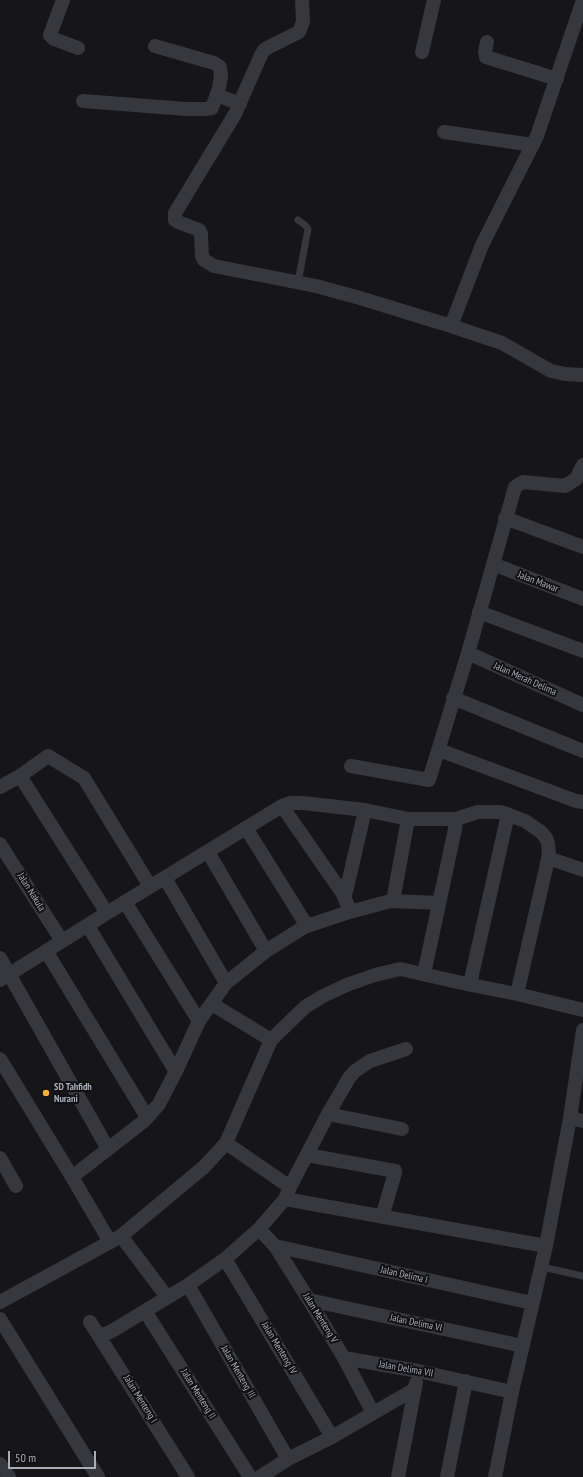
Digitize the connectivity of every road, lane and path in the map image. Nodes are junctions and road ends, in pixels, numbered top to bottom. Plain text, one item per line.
1 (63, 0) edge
2 (302, 0) edge
3 (434, 0) edge
4 (583, 0) edge
5 (487, 42) dead end
6 (155, 46) dead end
7 (78, 48) dead end
8 (422, 52) dead end
9 (557, 79) junction
10 (218, 95) junction
11 (83, 101) dead end
12 (240, 104) junction
13 (444, 132) dead end
14 (533, 145) junction
15 (298, 220) dead end
16 (298, 282) junction
17 (451, 326) junction
18 (583, 375) edge
19 (583, 465) edge
20 (505, 518) junction
21 (583, 547) edge
22 (493, 564) junction
23 (583, 599) edge
24 (479, 612) junction
25 (583, 651) edge
26 (468, 653) junction
27 (453, 698) junction
28 (583, 705) edge
29 (438, 750) junction
30 (583, 751) edge
31 (351, 766) dead end
32 (20, 776) junction
33 (0, 787) edge
34 (583, 802) edge
35 (282, 806) junction
36 (365, 810) junction
37 (508, 814) junction
38 (408, 819) junction
39 (456, 819) junction
40 (246, 828) junction
41 (0, 844) edge
42 (208, 852) junction
43 (548, 858) junction
44 (583, 870) edge
45 (165, 878) junction
46 (150, 886) junction
47 (343, 894) junction
48 (393, 901) junction
49 (125, 902) junction
50 (439, 903) junction
51 (350, 911) junction
52 (107, 913) junction
53 (88, 926) junction
54 (307, 926) junction
55 (62, 941) junction
56 (46, 951) junction
57 (266, 951) junction
58 (0, 958) edge
59 (424, 974) junction
60 (5, 977) edge
61 (226, 983) junction
62 (471, 985) junction
63 (517, 994) junction
64 (212, 1004) junction
65 (583, 1010) edge
66 (199, 1022) junction
67 (583, 1030) edge
68 (271, 1040) junction
69 (406, 1049) dead end
70 (0, 1059) edge
71 (176, 1072) junction
72 (328, 1114) junction
73 (147, 1117) junction
74 (576, 1119) edge
75 (402, 1129) dead end
76 (226, 1143) junction
77 (108, 1149) junction
78 (307, 1156) junction
79 (0, 1158) edge
80 (72, 1177) junction
81 (16, 1186) dead end
82 (288, 1192) junction
83 (382, 1217) junction
84 (259, 1229) junction
85 (116, 1239) junction
86 (275, 1246) junction
87 (546, 1246) junction
88 (225, 1259) junction
89 (542, 1267) junction
90 (583, 1276) edge
91 (188, 1285) junction
92 (167, 1297) junction
93 (309, 1300) junction
94 (0, 1302) edge
95 (532, 1303) junction
96 (145, 1311) junction
97 (0, 1319) edge
98 (90, 1322) dead end
99 (100, 1336) junction
100 (523, 1346) junction
101 (344, 1358) junction
102 (418, 1371) junction
103 (466, 1381) junction
104 (415, 1389) junction
105 (512, 1392) junction
106 (372, 1413) junction
107 (332, 1437) junction
108 (288, 1460) junction
109 (0, 1464) edge
110 (9, 1477) edge
111 (98, 1477) edge
112 (188, 1477) edge
113 (250, 1477) edge
114 (260, 1477) edge
115 (398, 1477) edge
116 (447, 1477) edge
117 (495, 1477) edge

1 - 7 street
2 - 12 street
3 - 8 street
4 - 9 street
5 - 9 street
6 - 10 street
9 - 14 street
10 - 11 street
10 - 12 street
12 - 16 street
13 - 14 street
14 - 17 street
15 - 16 lane
16 - 17 street
17 - 18 street
19 - 20 street
20 - 21 street
20 - 22 street
22 - 23 street, Jalan Mawar
22 - 24 street
24 - 25 street
24 - 26 street
26 - 27 street
26 - 28 street, Jalan Merah Delima
27 - 29 street
27 - 30 street
29 - 31 street
29 - 34 street
32 - 33 street
32 - 46 street
32 - 52 street
35 - 36 street
35 - 40 street
35 - 47 street
36 - 38 street
36 - 47 street
37 - 39 street
37 - 43 street
37 - 62 street
38 - 39 street
38 - 48 street
39 - 50 street
40 - 42 street
40 - 54 street
41 - 55 street, Jalan Nakula
42 - 45 street
42 - 57 street
43 - 44 street
43 - 63 street
45 - 46 street
45 - 61 street
46 - 49 street
47 - 51 street
48 - 50 street
48 - 51 street
49 - 52 street
49 - 66 street
50 - 59 street
51 - 54 street
52 - 53 street
53 - 55 street
53 - 71 street
54 - 57 street
55 - 56 street
56 - 60 street
56 - 73 street
57 - 61 street
58 - 60 street
59 - 62 street
59 - 68 street
60 - 77 street
61 - 64 street
62 - 63 street
63 - 65 street
64 - 66 street
64 - 68 street
66 - 71 street
67 - 74 street
68 - 76 street
69 - 72 street
70 - 80 street
71 - 73 street
72 - 75 street
72 - 78 street
73 - 77 street
74 - 87 street
76 - 82 street
76 - 85 street
77 - 80 street
78 - 82 street
78 - 83 street
79 - 81 street
80 - 85 street
82 - 83 street
82 - 84 street
83 - 87 street
84 - 86 street, Jalan Menteng V
84 - 88 street
85 - 92 street
85 - 94 street
86 - 93 street, Jalan Menteng V
86 - 95 street, Jalan Delima I
87 - 89 street
88 - 91 street
88 - 107 street, Jalan Menteng IV
89 - 90 lane
89 - 95 street
91 - 92 street
91 - 108 street, Jalan Menteng III
92 - 96 street
93 - 100 street, Jalan Delima VI
93 - 101 street, Jalan Menteng V
95 - 100 street
96 - 99 street
96 - 113 street, Jalan Menteng II
97 - 111 street
98 - 99 street, Jalan Menteng I
99 - 112 street, Jalan Menteng I
100 - 105 street
101 - 102 street, Jalan Delima VII
101 - 106 street, Jalan Menteng V
102 - 103 street, Jalan Delima VII
102 - 104 street
103 - 105 street, Jalan Delima VII
103 - 116 street
104 - 106 street
104 - 115 street
105 - 117 street
106 - 107 street
107 - 108 street
108 - 114 street
109 - 110 street

